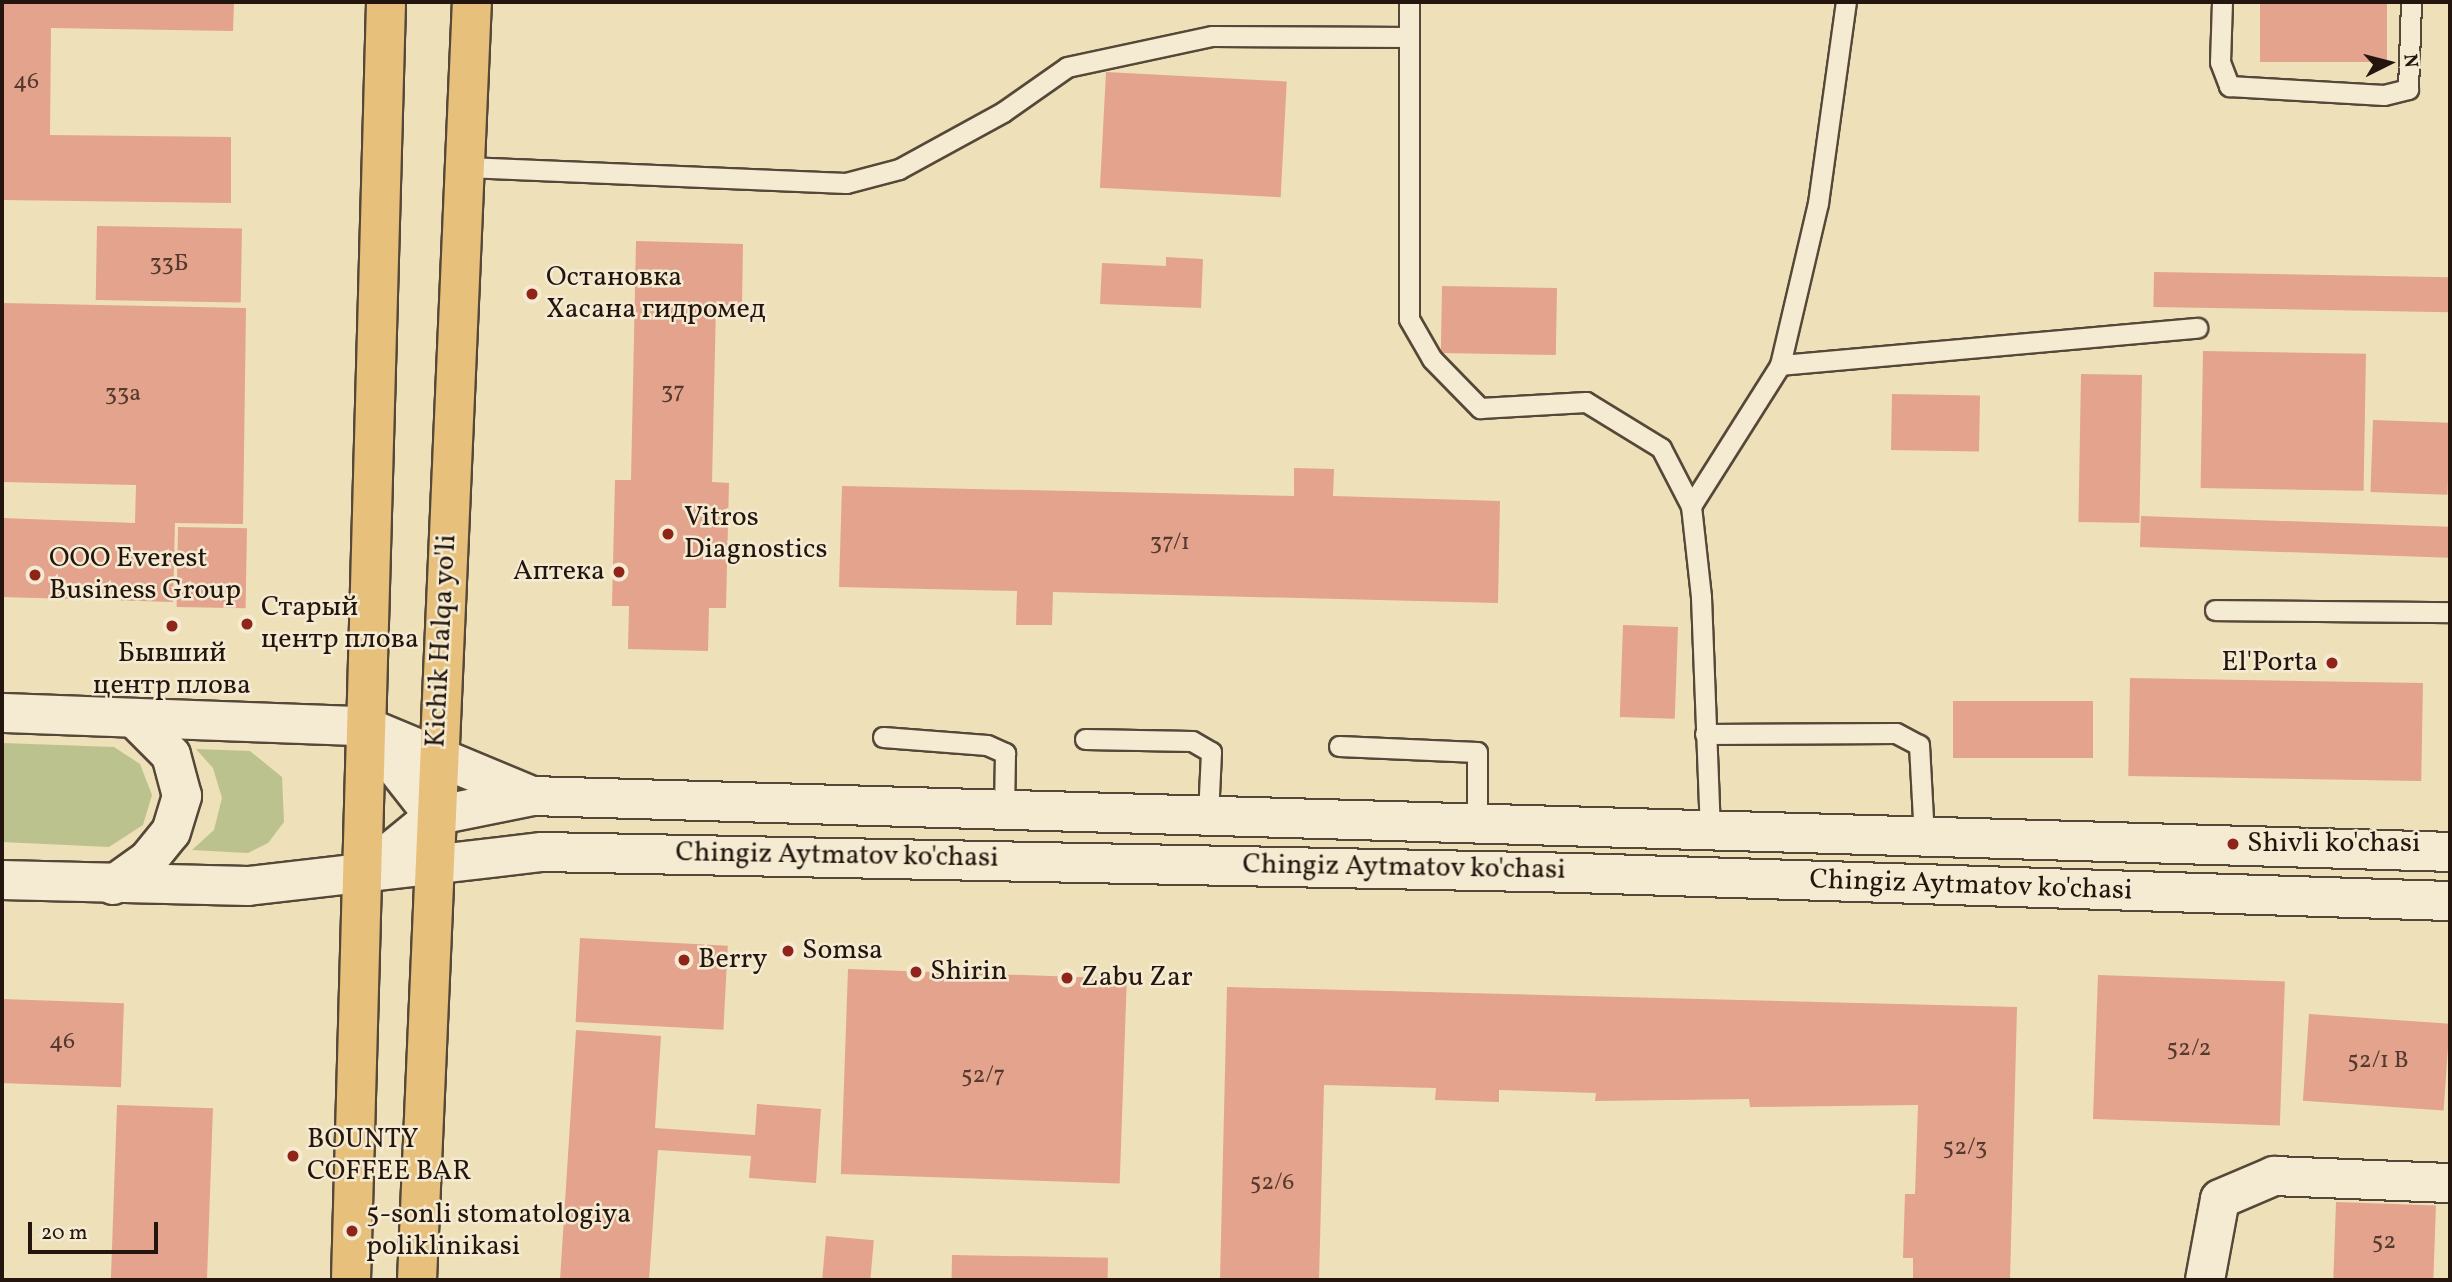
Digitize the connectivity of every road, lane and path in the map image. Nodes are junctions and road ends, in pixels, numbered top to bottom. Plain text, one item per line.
1 (387, 2) edge
2 (472, 2) edge
3 (1409, 2) edge
4 (1846, 2) edge
5 (2222, 2) edge
6 (2411, 2) edge
7 (1409, 37) junction
8 (466, 167) junction
9 (2197, 328) dead end
10 (1780, 365) junction
11 (1691, 506) junction
12 (2215, 610) dead end
13 (2450, 611) edge
14 (2, 713) edge
15 (135, 719) junction
16 (364, 726) junction
17 (1705, 734) junction
18 (884, 737) dead end
19 (1086, 739) dead end
20 (1339, 746) dead end
21 (435, 756) junction
22 (532, 796) junction
23 (1004, 811) junction
24 (434, 816) junction
25 (1208, 816) junction
26 (1478, 824) junction
27 (1710, 830) junction
28 (1924, 836) junction
29 (2450, 852) edge
30 (433, 866) junction
31 (359, 877) junction
32 (2, 880) edge
33 (113, 885) junction
34 (2450, 901) edge
35 (2450, 1183) edge
36 (351, 1280) edge
37 (417, 1280) edge
38 (2205, 1280) edge

1 - 16 highway
2 - 8 highway, Kichik Halqa yo'li
3 - 7 lane
4 - 10 lane
5 - 6 lane
7 - 8 lane
7 - 11 lane
8 - 21 highway, Kichik Halqa yo'li
9 - 10 lane
10 - 11 lane
11 - 17 lane
12 - 13 lane
14 - 15 main road, Chingiz Aytmatov ko'chasi
15 - 16 main road, Chingiz Aytmatov ko'chasi
15 - 33 main road
16 - 21 main road, Chingiz Aytmatov ko'chasi
16 - 24 main road
16 - 31 highway
17 - 27 lane
17 - 28 lane
18 - 23 lane
19 - 25 lane
20 - 26 lane
21 - 22 main road, Chingiz Aytmatov ko'chasi
21 - 24 highway, Kichik Halqa yo'li
22 - 23 main road, Chingiz Aytmatov ko'chasi
22 - 24 main road, Chingiz Aytmatov ko'chasi
23 - 25 main road, Chingiz Aytmatov ko'chasi
24 - 30 highway, Kichik Halqa yo'li
24 - 31 main road, Chingiz Aytmatov ko'chasi
25 - 26 main road, Chingiz Aytmatov ko'chasi
26 - 27 main road, Chingiz Aytmatov ko'chasi
27 - 28 main road, Chingiz Aytmatov ko'chasi
28 - 29 main road, Chingiz Aytmatov ko'chasi
30 - 31 main road, Chingiz Aytmatov ko'chasi
30 - 34 main road, Chingiz Aytmatov ko'chasi
30 - 37 highway, Kichik Halqa yo'li
31 - 33 main road, Chingiz Aytmatov ko'chasi
31 - 36 highway
32 - 33 main road, Chingiz Aytmatov ko'chasi
35 - 38 main road

